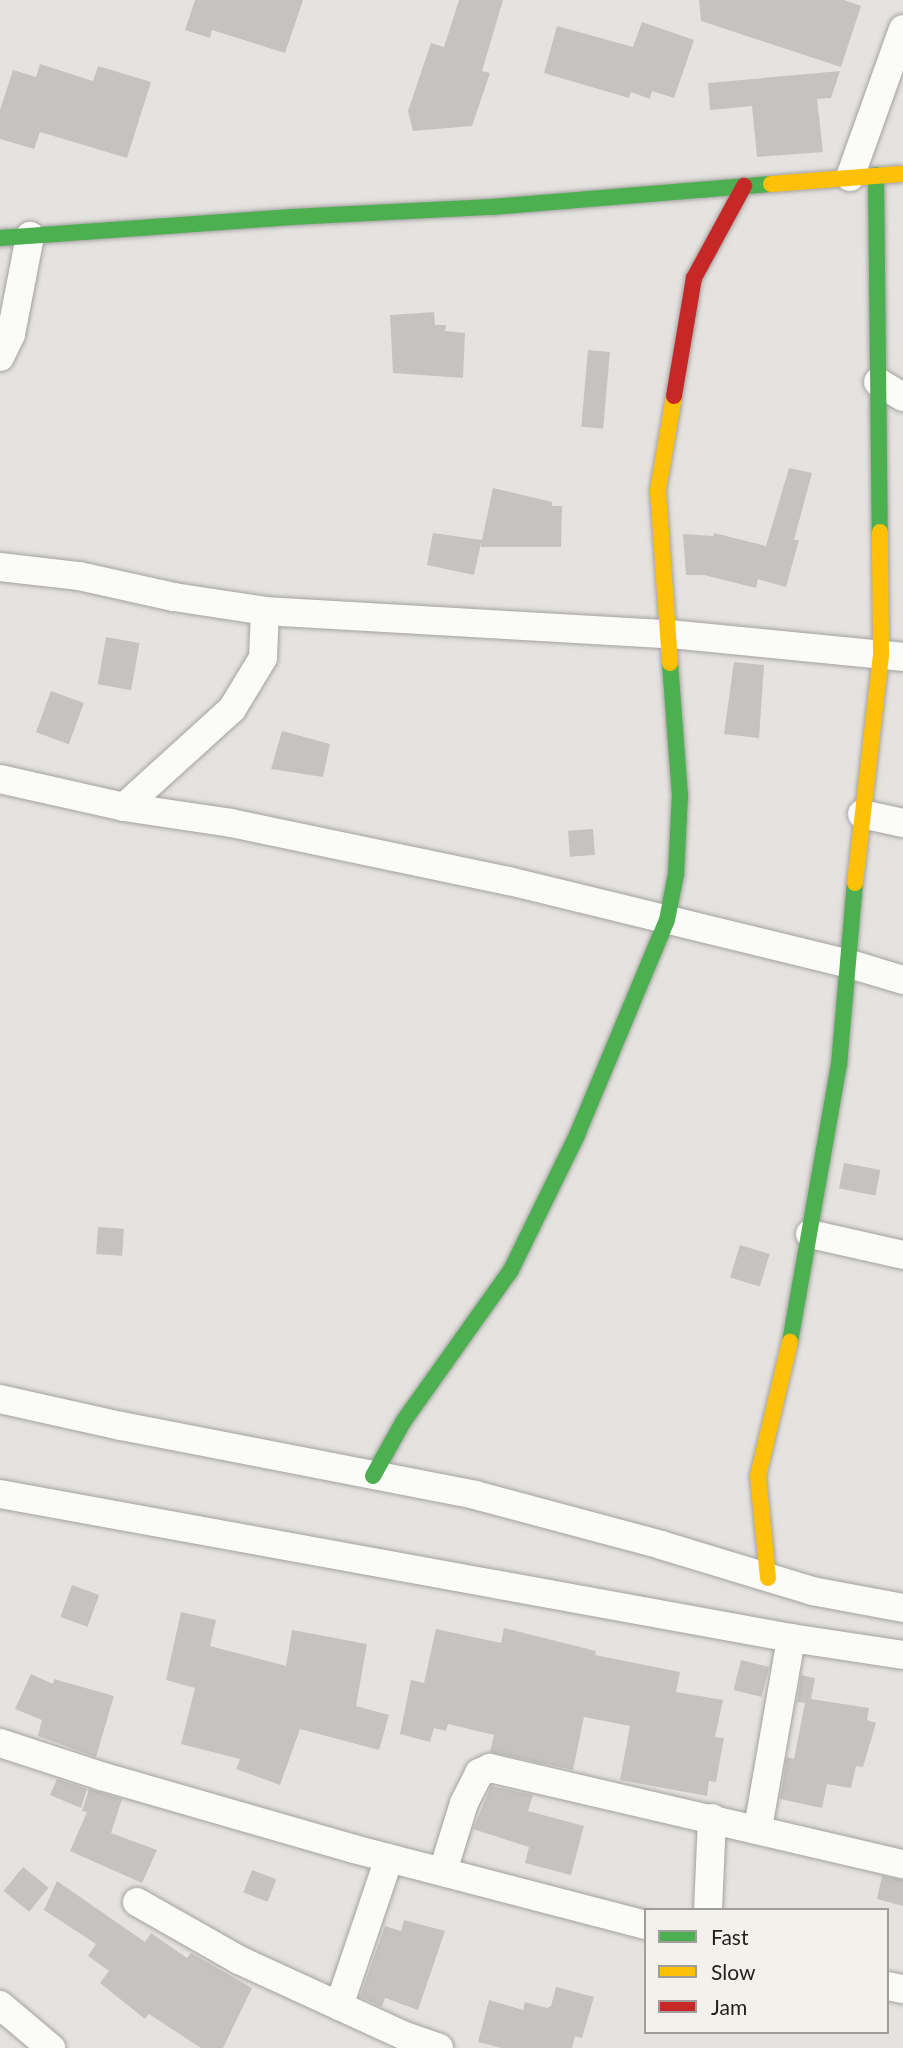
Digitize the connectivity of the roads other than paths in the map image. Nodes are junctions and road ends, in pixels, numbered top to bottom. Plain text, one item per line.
1 (903, 29) edge
2 (903, 174) edge
3 (863, 176) junction
4 (744, 186) junction
5 (30, 236) junction
6 (0, 238) edge
7 (0, 357) edge
8 (878, 383) junction
9 (903, 397) edge
10 (0, 567) edge
11 (265, 611) junction
12 (670, 634) junction
13 (892, 656) edge
14 (0, 779) edge
15 (124, 807) junction
16 (862, 814) junction
17 (903, 823) edge
18 (667, 920) junction
19 (850, 964) junction
20 (903, 979) edge
21 (810, 1234) junction
22 (903, 1255) edge
23 (0, 1399) edge
24 (373, 1476) junction
25 (0, 1494) edge
26 (768, 1578) junction
27 (903, 1608) edge
28 (791, 1638) junction
29 (903, 1655) edge
30 (0, 1743) edge
31 (712, 1818) junction
32 (758, 1828) junction
33 (389, 1858) junction
34 (903, 1864) edge
35 (443, 1871) junction
36 (136, 1902) dead end
37 (708, 1908) edge
38 (644, 1924) edge
39 (0, 2005) edge
40 (339, 2006) junction
41 (51, 2048) edge
42 (439, 2048) edge

1 - 3 street
2 - 3 street
3 - 4 street
3 - 8 street
4 - 5 street
4 - 12 street
5 - 6 street
5 - 7 street
8 - 9 street
8 - 13 street
10 - 11 street
11 - 12 street
11 - 15 street
12 - 13 street
12 - 18 street
13 - 16 street
14 - 15 street
15 - 18 street
16 - 17 street
16 - 19 street
18 - 19 street
18 - 24 street
19 - 20 street
19 - 21 street
21 - 22 street
21 - 26 street
23 - 24 street
24 - 26 street
25 - 28 street
26 - 27 street
28 - 29 street
28 - 32 street
30 - 33 street
31 - 32 street
31 - 35 street
31 - 37 street
32 - 34 street
33 - 35 street
33 - 40 street
35 - 38 street
36 - 40 street
39 - 41 street
40 - 42 street

